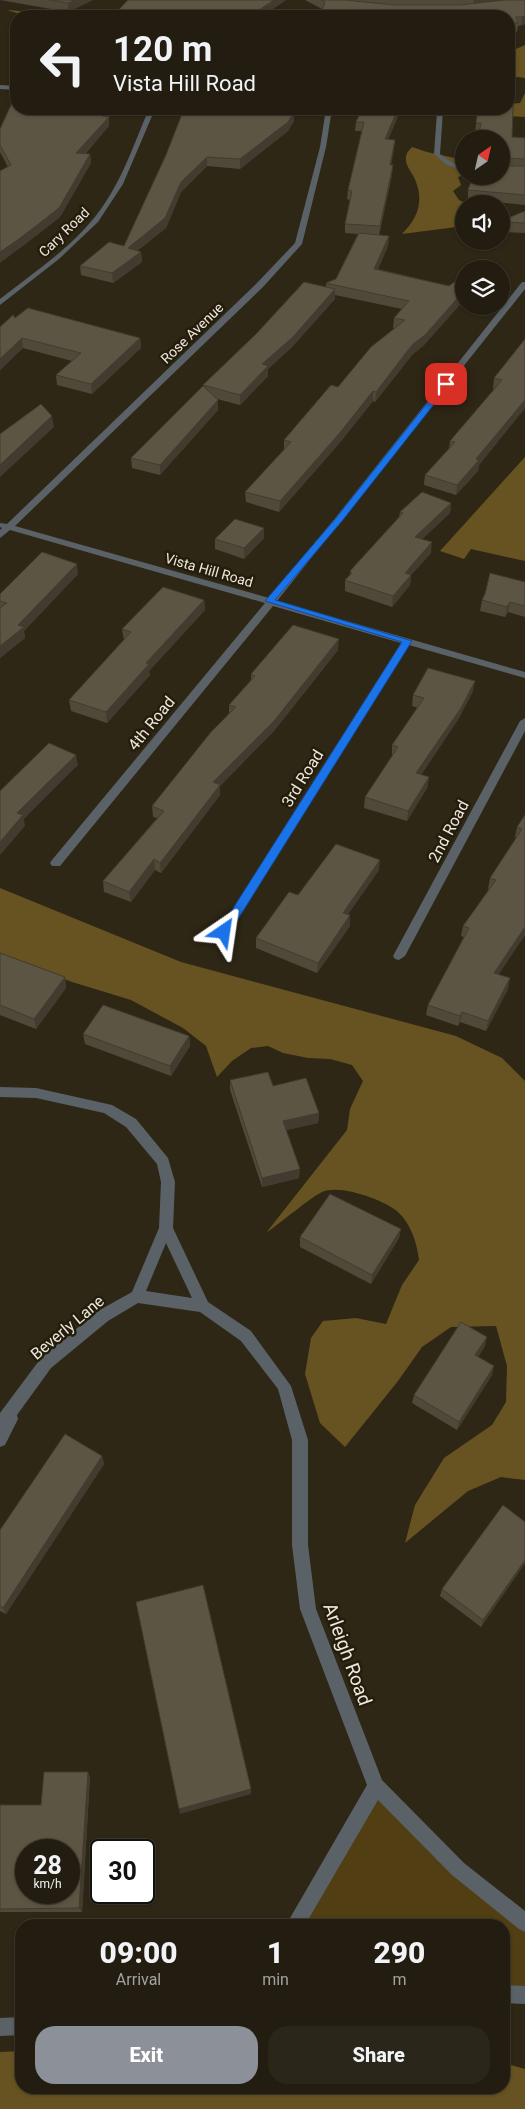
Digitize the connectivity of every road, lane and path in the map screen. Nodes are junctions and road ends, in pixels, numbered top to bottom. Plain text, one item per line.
1 (149, 115) edge
2 (328, 115) edge
3 (440, 115) edge
4 (455, 166) edge
5 (525, 284) edge
6 (0, 303) edge
7 (4, 525) edge
8 (0, 535) edge
9 (270, 601) junction
10 (407, 641) junction
11 (525, 674) edge
12 (525, 722) edge
13 (56, 863) dead end
14 (224, 932) dead end
15 (399, 956) dead end
16 (0, 1092) edge
17 (166, 1228) junction
18 (137, 1296) junction
19 (203, 1306) junction
20 (30, 1384) junction
21 (0, 1425) edge
22 (0, 1440) edge
23 (376, 1786) junction
24 (298, 1919) edge
25 (525, 1924) edge
26 (510, 1994) edge
27 (525, 1995) edge
28 (15, 2026) edge
29 (0, 2027) edge

1 - 6 street, Cary Road
2 - 7 street, Rose Avenue
3 - 4 street
5 - 9 street, 4th Road
7 - 8 street, Rose Avenue
7 - 9 street, Vista Hill Road
9 - 10 street, Vista Hill Road
9 - 13 street, 4th Road
10 - 11 street, Vista Hill Road
10 - 14 street, 3rd Road
12 - 15 street, 2nd Road
16 - 17 street, Arleigh Road
17 - 18 street, Arleigh Road
17 - 19 street, Arleigh Road
18 - 19 street, Arleigh Road
18 - 20 street, Beverly Lane
19 - 23 street, Arleigh Road
20 - 21 street, Beverly Lane
20 - 22 street, Beverly Lane
23 - 24 street
23 - 25 street, Arleigh Road
26 - 27 street
28 - 29 street

